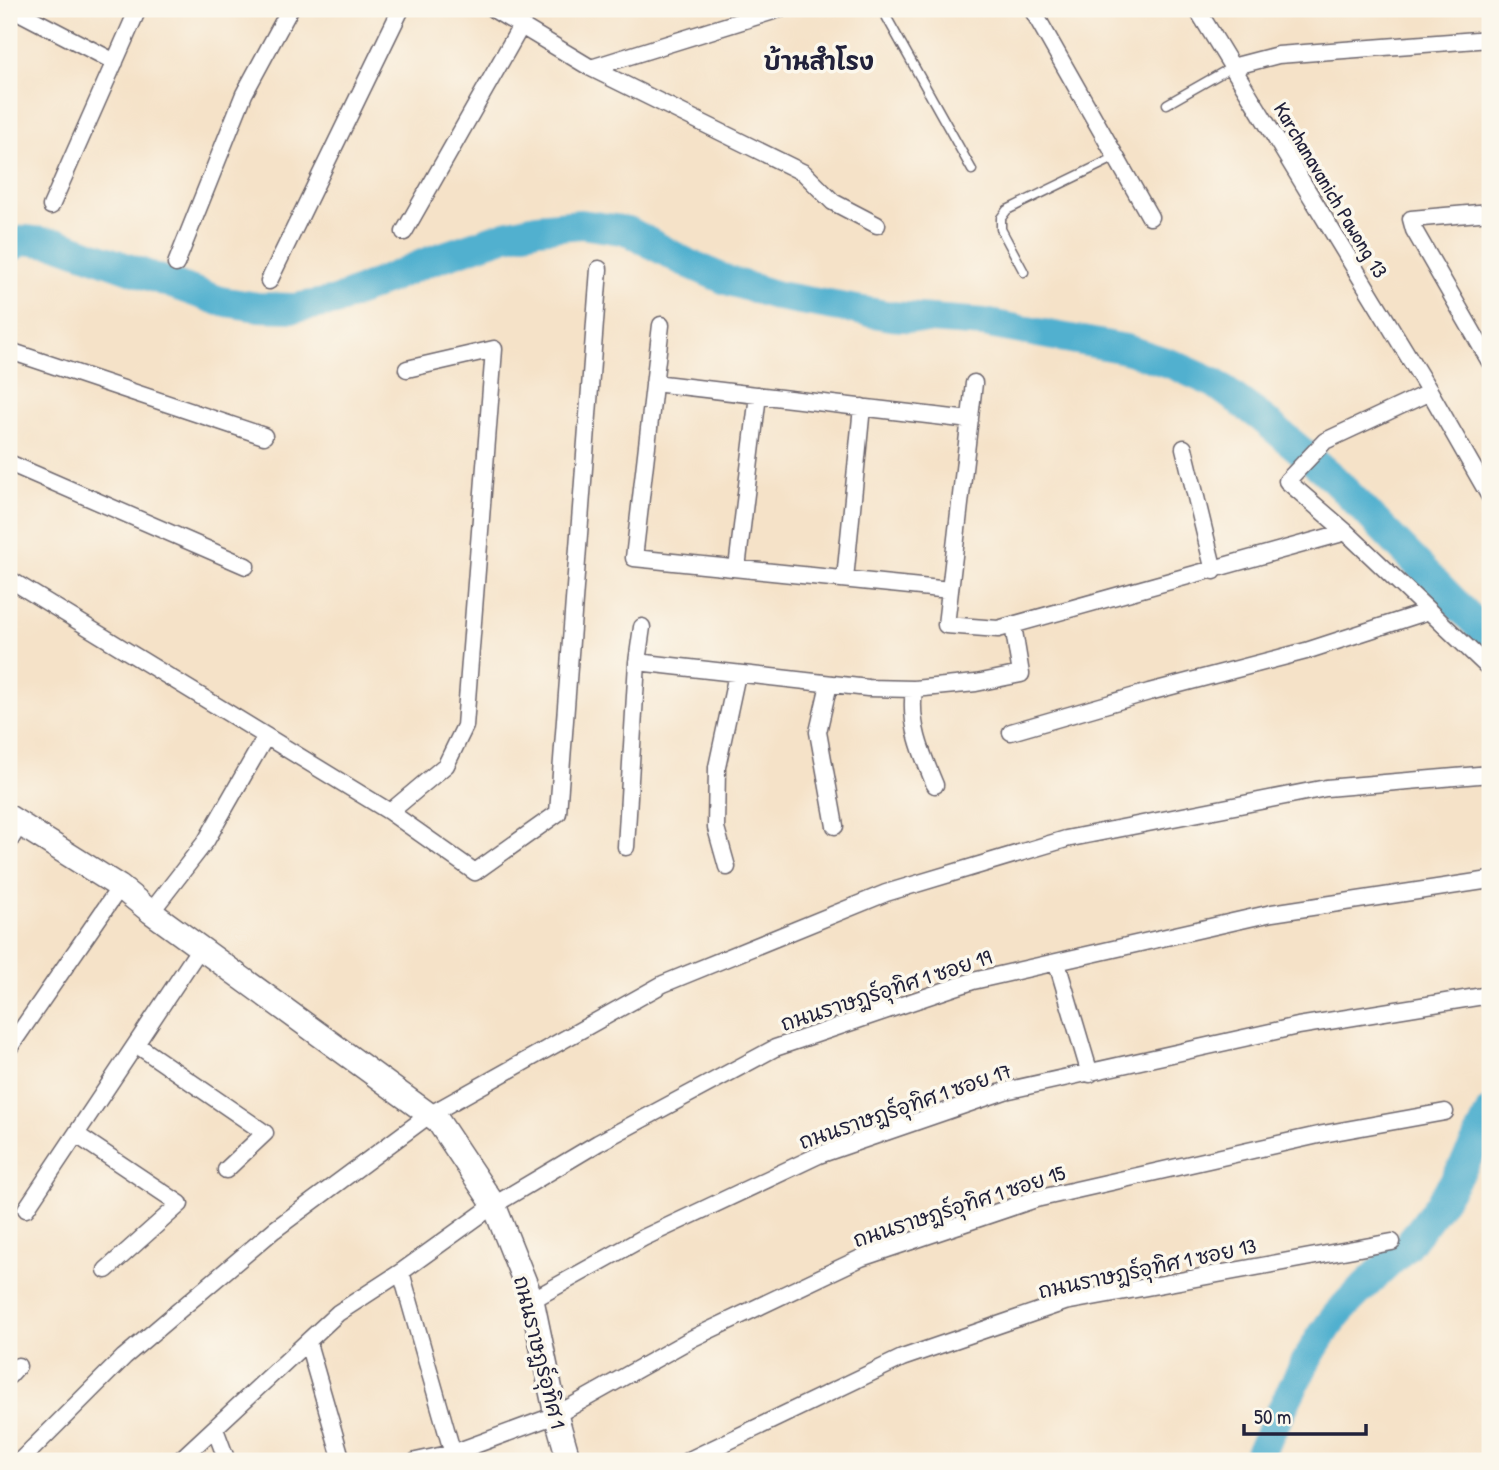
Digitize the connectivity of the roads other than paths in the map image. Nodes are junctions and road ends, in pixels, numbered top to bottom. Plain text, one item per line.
1 (138, 9) edge
2 (290, 9) edge
3 (401, 9) edge
4 (493, 9) edge
5 (780, 9) edge
6 (881, 9) edge
7 (1032, 9) edge
8 (1197, 9) edge
9 (13, 15) edge
10 (521, 26) junction
11 (1490, 38) edge
12 (115, 62) junction
13 (1233, 67) junction
14 (591, 68) junction
15 (1167, 104) dead end
16 (1116, 157) junction
17 (972, 170) dead end
18 (51, 206) dead end
19 (1490, 212) edge
20 (1150, 217) dead end
21 (877, 225) dead end
22 (404, 232) dead end
23 (176, 264) dead end
24 (599, 269) dead end
25 (1024, 272) dead end
26 (269, 281) dead end
27 (660, 325) dead end
28 (1488, 353) edge
29 (9, 358) edge
30 (407, 369) dead end
31 (654, 383) junction
32 (974, 383) dead end
33 (1430, 392) junction
34 (758, 395) junction
35 (862, 407) junction
36 (970, 420) junction
37 (264, 436) dead end
38 (1184, 448) dead end
39 (9, 463) edge
40 (1490, 497) edge
41 (1346, 532) junction
42 (246, 566) dead end
43 (737, 569) junction
44 (1214, 571) junction
45 (9, 579) edge
46 (845, 579) junction
47 (950, 590) junction
48 (1429, 611) junction
49 (1013, 625) junction
50 (642, 627) dead end
51 (637, 662) junction
52 (1490, 669) edge
53 (737, 674) junction
54 (829, 684) junction
55 (914, 689) junction
56 (1010, 733) dead end
57 (266, 736) junction
58 (1490, 774) edge
59 (935, 785) dead end
60 (390, 812) junction
61 (835, 826) dead end
62 (13, 828) edge
63 (626, 847) dead end
64 (727, 867) dead end
65 (1490, 880) edge
66 (120, 887) junction
67 (151, 912) junction
68 (200, 948) junction
69 (1057, 962) junction
70 (1483, 996) dead end
71 (137, 1045) junction
72 (9, 1048) edge
73 (1090, 1074) junction
74 (1445, 1112) dead end
75 (429, 1115) junction
76 (76, 1135) junction
77 (226, 1170) dead end
78 (495, 1205) junction
79 (26, 1209) dead end
80 (1391, 1242) dead end
81 (106, 1270) dead end
82 (401, 1272) junction
83 (532, 1300) junction
84 (308, 1343) junction
85 (556, 1415) junction
86 (215, 1429) junction
87 (454, 1457) edge
88 (20, 1461) edge
89 (179, 1461) edge
90 (227, 1461) edge
91 (342, 1461) edge
92 (416, 1461) edge
93 (569, 1461) edge
94 (687, 1461) edge

1 - 12 street
2 - 23 street
3 - 26 street
4 - 10 street
5 - 14 street
6 - 17 lane
7 - 16 street
8 - 13 street, Karchanavanich Pawong 13
9 - 12 street
10 - 14 street
10 - 22 street
11 - 13 street
12 - 18 street
13 - 15 lane
13 - 33 street, Karchanavanich Pawong 13
14 - 21 street
16 - 20 street
16 - 25 lane
19 - 28 street
24 - 60 street
27 - 31 street
29 - 37 street
30 - 60 street
31 - 34 street
31 - 43 street
32 - 36 street
33 - 40 street, Karchanavanich Pawong 13
33 - 41 street
34 - 35 street
34 - 43 street
35 - 36 street
35 - 46 street
36 - 47 street
38 - 44 street
39 - 42 street
41 - 44 street
41 - 48 street
43 - 46 street
44 - 49 street
45 - 57 street
46 - 47 street
47 - 49 street
48 - 52 street
48 - 56 street
49 - 55 street
50 - 51 street
51 - 53 street
51 - 63 street
53 - 54 street
53 - 64 street
54 - 55 street
54 - 61 street
55 - 59 street
57 - 60 street
57 - 67 street
58 - 75 street
62 - 66 street, ถนนราษฎร์อุทิศ 1
65 - 69 street, ถนนราษฎร์อุทิศ 1 ซอย 19
66 - 67 street, ถนนราษฎร์อุทิศ 1
66 - 72 street
67 - 68 street, ถนนราษฎร์อุทิศ 1
68 - 71 street
68 - 75 street, ถนนราษฎร์อุทิศ 1
69 - 73 street
69 - 78 street, ถนนราษฎร์อุทิศ 1 ซอย 19
70 - 73 street, ถนนราษฎร์อุทิศ 1 ซอย 17
71 - 76 street
71 - 77 street
73 - 83 street, ถนนราษฎร์อุทิศ 1 ซอย 17
74 - 85 street, ถนนราษฎร์อุทิศ 1 ซอย 15
75 - 78 street, ถนนราษฎร์อุทิศ 1
75 - 88 street
76 - 79 street
76 - 81 street
78 - 82 street, ถนนราษฎร์อุทิศ 1 ซอย 19
78 - 83 street, ถนนราษฎร์อุทิศ 1
80 - 94 street, ถนนราษฎร์อุทิศ 1 ซอย 13
82 - 84 street, ถนนราษฎร์อุทิศ 1 ซอย 19
82 - 87 street
83 - 85 street, ถนนราษฎร์อุทิศ 1
84 - 86 street, ถนนราษฎร์อุทิศ 1 ซอย 19
84 - 91 street
85 - 87 street, ถนนราษฎร์อุทิศ 1 ซอย 15
85 - 93 street, ถนนราษฎร์อุทิศ 1
86 - 89 street, ถนนราษฎร์อุทิศ 1 ซอย 19
86 - 90 street
87 - 92 street, ถนนราษฎร์อุทิศ 1 ซอย 15

